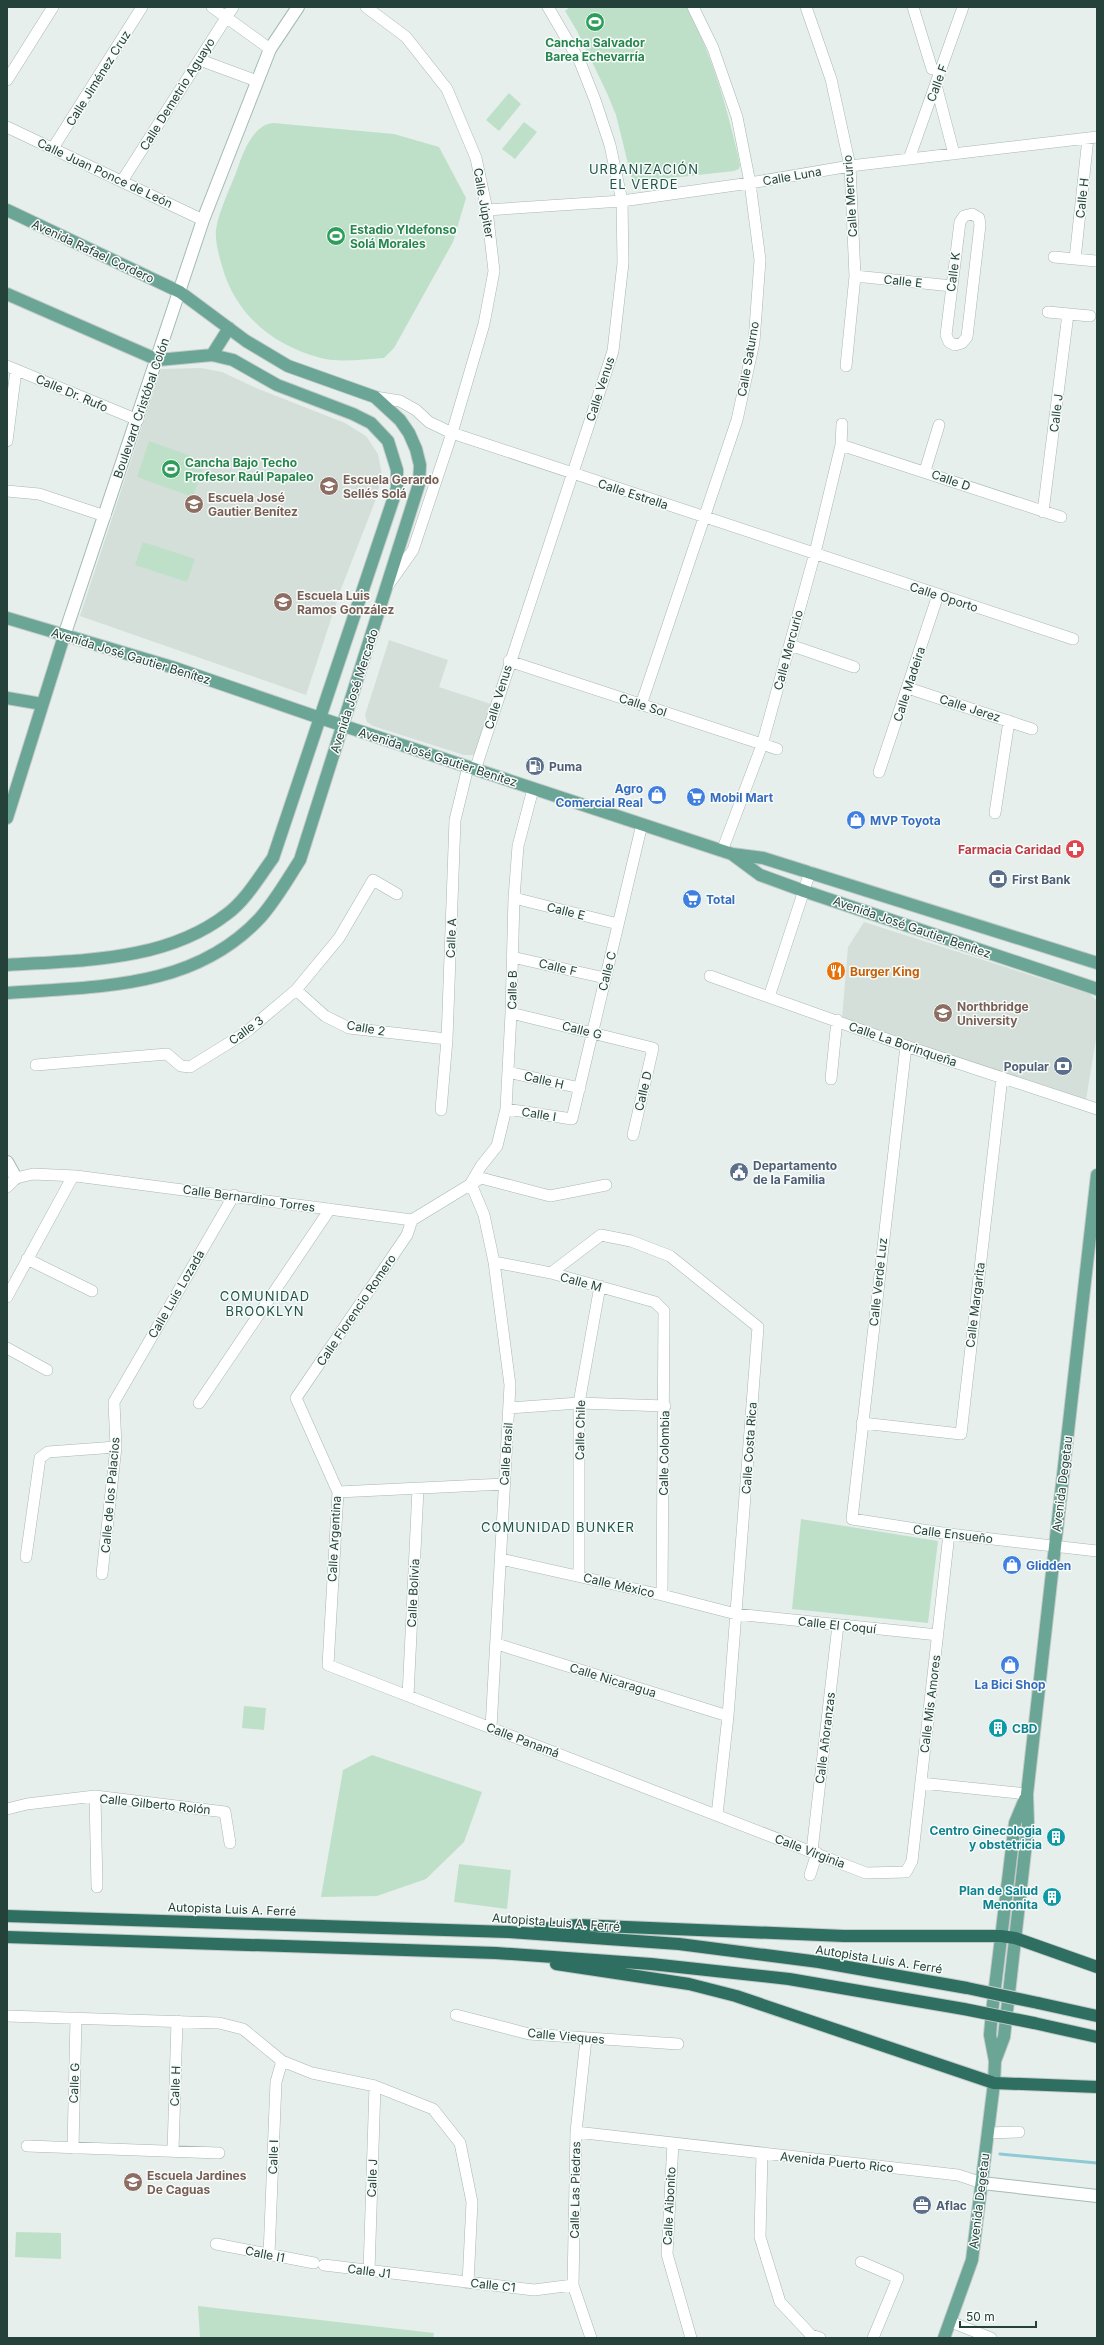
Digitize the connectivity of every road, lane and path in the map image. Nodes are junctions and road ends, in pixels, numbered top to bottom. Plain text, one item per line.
1 (53, 7) edge
2 (142, 7) edge
3 (212, 7) edge
4 (298, 7) edge
5 (366, 7) edge
6 (548, 7) edge
7 (693, 7) edge
8 (806, 7) edge
9 (913, 7) edge
10 (963, 7) edge
11 (229, 12) edge
12 (270, 49) junction
13 (200, 60) junction
14 (932, 69) dead end
15 (7, 80) edge
16 (257, 81) junction
17 (936, 85) junction
18 (7, 127) edge
19 (1093, 137) edge
20 (53, 148) junction
21 (954, 154) junction
22 (909, 159) junction
23 (850, 166) junction
24 (122, 181) junction
25 (750, 183) junction
26 (622, 201) junction
27 (7, 210) edge
28 (487, 210) junction
29 (203, 220) junction
30 (1054, 257) dead end
31 (1075, 259) junction
32 (1096, 261) dead end
33 (855, 276) junction
34 (952, 286) junction
35 (180, 292) junction
36 (7, 294) edge
37 (1048, 312) dead end
38 (1068, 314) junction
39 (1090, 316) dead end
40 (229, 328) junction
41 (212, 355) junction
42 (158, 360) junction
43 (846, 366) dead end
44 (11, 368) edge
45 (375, 397) junction
46 (138, 420) junction
47 (842, 424) dead end
48 (939, 425) dead end
49 (452, 433) junction
50 (7, 441) edge
51 (841, 445) junction
52 (925, 471) junction
53 (573, 474) junction
54 (7, 492) edge
55 (1043, 512) junction
56 (104, 516) junction
57 (704, 516) junction
58 (1061, 518) dead end
59 (815, 553) junction
60 (386, 587) junction
61 (938, 595) junction
62 (7, 618) edge
63 (64, 636) junction
64 (1073, 639) dead end
65 (790, 645) junction
66 (509, 661) junction
67 (854, 667) dead end
68 (908, 688) junction
69 (7, 698) edge
70 (42, 704) junction
71 (641, 705) junction
72 (320, 718) junction
73 (1009, 721) junction
74 (343, 726) junction
75 (1032, 729) dead end
76 (762, 745) junction
77 (777, 749) dead end
78 (472, 768) junction
79 (879, 772) dead end
80 (533, 788) junction
81 (995, 813) dead end
82 (7, 818) edge
83 (642, 824) junction
84 (727, 852) junction
85 (810, 872) junction
86 (804, 891) junction
87 (397, 894) dead end
88 (514, 898) junction
89 (618, 924) junction
90 (512, 956) junction
91 (1097, 963) edge
92 (7, 965) edge
93 (710, 976) dead end
94 (605, 978) junction
95 (1097, 989) edge
96 (296, 990) junction
97 (7, 993) edge
98 (769, 997) junction
99 (511, 1013) junction
100 (836, 1020) junction
101 (592, 1033) junction
102 (447, 1039) junction
103 (906, 1046) junction
104 (653, 1048) joint
105 (36, 1065) dead end
106 (508, 1072) junction
107 (1002, 1077) junction
108 (831, 1078) dead end
109 (580, 1088) junction
110 (1097, 1108) edge
111 (506, 1109) junction
112 (441, 1110) dead end
113 (572, 1119) joint
114 (633, 1135) dead end
115 (7, 1162) edge
116 (1097, 1175) edge
117 (72, 1176) junction
118 (16, 1178) junction
119 (471, 1184) junction
120 (606, 1185) dead end
121 (7, 1187) edge
122 (234, 1195) junction
123 (330, 1209) junction
124 (412, 1220) junction
125 (27, 1259) junction
126 (494, 1262) junction
127 (551, 1273) junction
128 (600, 1286) junction
129 (92, 1291) dead end
130 (7, 1296) edge
131 (664, 1311) joint
132 (7, 1348) edge
133 (47, 1370) dead end
134 (119, 1392) joint
135 (296, 1398) joint
136 (199, 1404) dead end
137 (579, 1404) junction
138 (665, 1406) junction
139 (509, 1408) junction
140 (862, 1423) junction
141 (116, 1447) junction
142 (504, 1484) junction
143 (418, 1490) junction
144 (338, 1492) junction
145 (852, 1519) joint
146 (949, 1534) junction
147 (1055, 1546) junction
148 (1097, 1550) edge
149 (26, 1557) dead end
150 (501, 1559) junction
151 (102, 1574) dead end
152 (578, 1576) junction
153 (662, 1595) junction
154 (736, 1614) junction
155 (838, 1624) junction
156 (938, 1635) junction
157 (497, 1644) junction
158 (328, 1665) joint
159 (408, 1696) junction
160 (728, 1716) junction
161 (491, 1728) junction
162 (921, 1783) junction
163 (1027, 1794) junction
164 (95, 1796) junction
165 (7, 1809) edge
166 (717, 1815) junction
167 (230, 1843) dead end
168 (814, 1852) junction
169 (906, 1872) joint
170 (810, 1874) dead end
171 (96, 1887) dead end
172 (7, 1916) edge
173 (509, 1932) junction
174 (1001, 1936) junction
175 (7, 1937) edge
176 (1015, 1938) junction
177 (496, 1953) junction
178 (1097, 1967) edge
179 (456, 2015) dead end
180 (7, 2016) edge
181 (1097, 2016) edge
182 (76, 2018) junction
183 (177, 2021) junction
184 (1097, 2037) edge
185 (586, 2039) junction
186 (678, 2044) dead end
187 (282, 2061) junction
188 (995, 2061) junction
189 (994, 2083) junction
190 (375, 2086) junction
191 (1097, 2087) edge
192 (576, 2132) junction
193 (1019, 2132) dead end
194 (988, 2133) junction
195 (673, 2143) junction
196 (26, 2146) dead end
197 (73, 2148) junction
198 (173, 2151) junction
199 (219, 2153) dead end
200 (762, 2154) junction
201 (982, 2183) junction
202 (1097, 2196) edge
203 (216, 2244) dead end
204 (269, 2255) junction
205 (862, 2262) dead end
206 (319, 2264) joint
207 (369, 2271) junction
208 (414, 2277) joint
209 (468, 2283) junction
210 (573, 2286) junction
211 (951, 2322) junction
212 (591, 2338) edge
213 (691, 2338) edge
214 (820, 2338) edge
215 (873, 2338) edge
216 (944, 2338) edge
217 (991, 2338) edge

1 - 15 street
2 - 20 street, Calle Jiménez Cruz
3 - 11 street
4 - 12 street, Boulevard Cristóbal Colón
5 - 28 street, Calle Júpiter
6 - 26 street, Calle Venus
7 - 25 street, Calle Saturno
8 - 23 street, Calle Mercurio
9 - 14 street
10 - 17 street, Calle F
11 - 12 street
11 - 13 street, Calle Demetrio Aguayo
12 - 16 street, Boulevard Cristóbal Colón
13 - 16 street
13 - 24 street, Calle Demetrio Aguayo
16 - 29 street, Boulevard Cristóbal Colón
17 - 21 street
17 - 22 street, Calle F
18 - 20 street, Calle Juan Ponce de León
19 - 21 street, Calle Luna
19 - 31 street, Calle H
20 - 24 street, Calle Juan Ponce de León
21 - 22 street, Calle Luna
22 - 23 street, Calle Luna
23 - 25 street, Calle Luna
23 - 33 street, Calle Mercurio
24 - 29 street, Calle Juan Ponce de León
25 - 26 street, Calle Luna
25 - 57 street, Calle Saturno
26 - 28 street, Calle Luna
26 - 53 street, Calle Venus
27 - 35 main road, Avenida Rafael Cordero
28 - 49 street, Calle Júpiter
29 - 35 street, Boulevard Cristóbal Colón
30 - 31 street
31 - 32 street
33 - 34 street, Calle E
33 - 43 street, Calle Mercurio
34 - 34 street, Calle K
35 - 40 main road, Avenida José Mercado
35 - 42 street, Boulevard Cristóbal Colón
36 - 42 main road
37 - 38 street
38 - 39 street
38 - 55 street, Calle J
40 - 41 main road
40 - 45 main road, Avenida José Mercado
41 - 42 main road, Avenida José Mercado
41 - 72 main road, Avenida José Mercado
42 - 46 street, Boulevard Cristóbal Colón
44 - 46 street, Calle Dr. Rufo
44 - 50 street
45 - 49 street, Calle Estrella
45 - 60 main road, Avenida José Mercado
46 - 56 street, Boulevard Cristóbal Colón
47 - 51 street, Calle Mercurio
48 - 52 street
49 - 53 street, Calle Estrella
49 - 60 street, Calle Júpiter
51 - 52 street, Calle D
51 - 59 street, Calle Mercurio
52 - 55 street, Calle D
53 - 57 street, Calle Estrella
53 - 66 street, Calle Venus
54 - 56 street
55 - 58 street, Calle D
56 - 63 street, Boulevard Cristóbal Colón
57 - 59 street, Calle Estrella
57 - 71 street, Calle Saturno
59 - 61 street, Calle Oporto
59 - 65 street, Calle Mercurio
60 - 74 main road, Avenida José Mercado
61 - 64 street, Calle Oporto
61 - 68 street, Calle Madeira
62 - 63 main road, Avenida José Gautier Benítez
63 - 70 main road, Boulevard Cristóbal Colón
63 - 72 main road, Avenida José Gautier Benítez
65 - 67 street
65 - 76 street, Calle Mercurio
66 - 71 street, Calle Sol
66 - 78 street, Calle Venus
68 - 73 street, Calle Jerez
68 - 79 street, Calle Madeira
69 - 70 main road
70 - 82 main road, Boulevard Cristóbal Colón
71 - 76 street, Calle Sol
72 - 74 main road, Avenida José Gautier Benítez
72 - 92 main road, Avenida José Mercado
73 - 75 street, Calle Jerez
73 - 81 street
74 - 78 main road, Avenida José Gautier Benítez
74 - 97 main road, Avenida José Mercado
76 - 77 street, Calle Sol
76 - 84 street, Calle Mercurio
78 - 80 main road, Avenida José Gautier Benítez
78 - 102 street, Calle A
80 - 83 main road, Avenida José Gautier Benítez
80 - 88 street, Calle B
83 - 84 main road, Avenida José Gautier Benítez
83 - 89 street, Calle C
84 - 85 main road, Avenida José Gautier Benítez
84 - 86 main road, Avenida José Gautier Benítez
85 - 86 street
85 - 91 main road, Avenida José Gautier Benítez
86 - 95 main road, Avenida José Gautier Benítez
86 - 98 street
87 - 96 street, Calle 3
88 - 89 street, Calle E
88 - 90 street, Calle B
89 - 94 street, Calle C
90 - 94 street, Calle F
90 - 99 street, Calle B
93 - 98 street, Calle La Borinqueña
94 - 101 street, Calle C
96 - 102 street, Calle 2
96 - 105 street, Calle 3
98 - 100 street, Calle La Borinqueña
99 - 101 street, Calle G
99 - 106 street, Calle B
100 - 103 street, Calle La Borinqueña
100 - 108 street
101 - 104 street, Calle G
101 - 109 street, Calle C
102 - 112 street, Calle A
103 - 107 street, Calle La Borinqueña
103 - 140 street, Calle Verde Luz
104 - 114 street, Calle D
106 - 109 street, Calle H
106 - 111 street, Calle B
107 - 110 street, Calle La Borinqueña
107 - 140 street, Calle Margarita
109 - 113 street, Calle C
111 - 113 street, Calle I
111 - 119 street, Calle B
115 - 118 street
116 - 147 main road, Avenida Degetau
117 - 118 street, Calle Bernardino Torres
117 - 122 street, Calle Bernardino Torres
117 - 125 street
118 - 121 street
119 - 120 street
119 - 124 street
119 - 126 street, Calle Brasil
122 - 123 street, Calle Bernardino Torres
122 - 134 street, Calle Luis Lozada
123 - 124 street, Calle Bernardino Torres
123 - 136 street
124 - 135 street, Calle Florencio Romero
125 - 129 street
125 - 130 street
126 - 127 street, Calle M
126 - 139 street, Calle Brasil
127 - 128 street, Calle M
127 - 154 street, Calle Costa Rica
128 - 131 street, Calle M
128 - 137 street, Calle Chile
131 - 138 street, Calle Colombia
132 - 133 street
134 - 141 street, Calle de los Palacios
135 - 144 street, Calle Argentina
137 - 138 street
137 - 139 street
137 - 152 street, Calle Chile
138 - 153 street, Calle Colombia
139 - 142 street, Calle Brasil
140 - 145 street, Calle Verde Luz
141 - 149 street
141 - 151 street, Calle de los Palacios
142 - 143 street
142 - 150 street, Calle Brasil
143 - 144 street
143 - 159 street, Calle Bolivia
144 - 158 street, Calle Argentina
145 - 146 street, Calle Ensueño
146 - 147 street, Calle Ensueño
146 - 156 street, Calle Mis Amores
147 - 148 street, Calle Ensueño
147 - 163 main road, Avenida Degetau
150 - 152 street, Calle México
150 - 157 street, Calle Brasil
152 - 153 street, Calle México
153 - 154 street, Calle México
154 - 155 street, Calle El Coquí
154 - 160 street, Calle Costa Rica
155 - 156 street, Calle El Coquí
155 - 168 street, Calle Añoranzas
156 - 162 street, Calle Mis Amores
157 - 160 street, Calle Nicaragua
157 - 161 street, Calle Brasil
158 - 159 street, Calle Panamá
159 - 161 street, Calle Panamá
160 - 166 street, Calle Costa Rica
161 - 166 street, Calle Panamá
162 - 163 street
162 - 169 street, Calle Mis Amores
163 - 174 main road, Avenida Degetau
163 - 176 main road, Avenida Degetau
164 - 165 street, Calle Gilberto Rolón
164 - 167 street, Calle Gilberto Rolón
164 - 171 street
166 - 168 street, Calle Virginia
168 - 169 street, Calle Virginia
168 - 170 street, Calle Añoranzas
172 - 173 highway, Autopista Luis A. Ferré
173 - 174 highway
173 - 181 highway, Autopista Luis A. Ferré, bridge
174 - 176 highway
174 - 188 main road, Avenida Degetau
175 - 177 highway
176 - 178 highway
176 - 188 main road, Avenida Degetau
177 - 184 highway, bridge
177 - 189 highway
179 - 185 street, Calle Vieques
180 - 182 street
182 - 183 street
182 - 197 street, Calle G
183 - 187 street
183 - 198 street, Calle H
185 - 186 street, Calle Vieques
185 - 192 street, Calle Las Piedras
187 - 190 street
187 - 204 street, Calle I
188 - 189 main road, Avenida Degetau
189 - 191 highway
189 - 194 main road, Avenida Degetau
190 - 207 street, Calle J
190 - 209 street
192 - 195 street, Avenida Puerto Rico
192 - 210 street, Calle Las Piedras
193 - 194 street
194 - 201 main road, Avenida Degetau
195 - 200 street, Avenida Puerto Rico
195 - 213 street, Calle Aibonito
196 - 197 street
197 - 198 street
198 - 199 street
200 - 201 street, Avenida Puerto Rico
200 - 214 street
201 - 202 street, Avenida Puerto Rico
201 - 211 main road, Avenida Degetau
203 - 204 street, Calle I1
204 - 206 street, Calle I1
205 - 215 street
206 - 207 street, Calle J1
207 - 208 street, Calle J1
208 - 209 street, Calle C1
209 - 210 street, Calle C1
210 - 212 street, Calle Las Piedras
211 - 216 main road, Avenida Degetau
211 - 217 street

